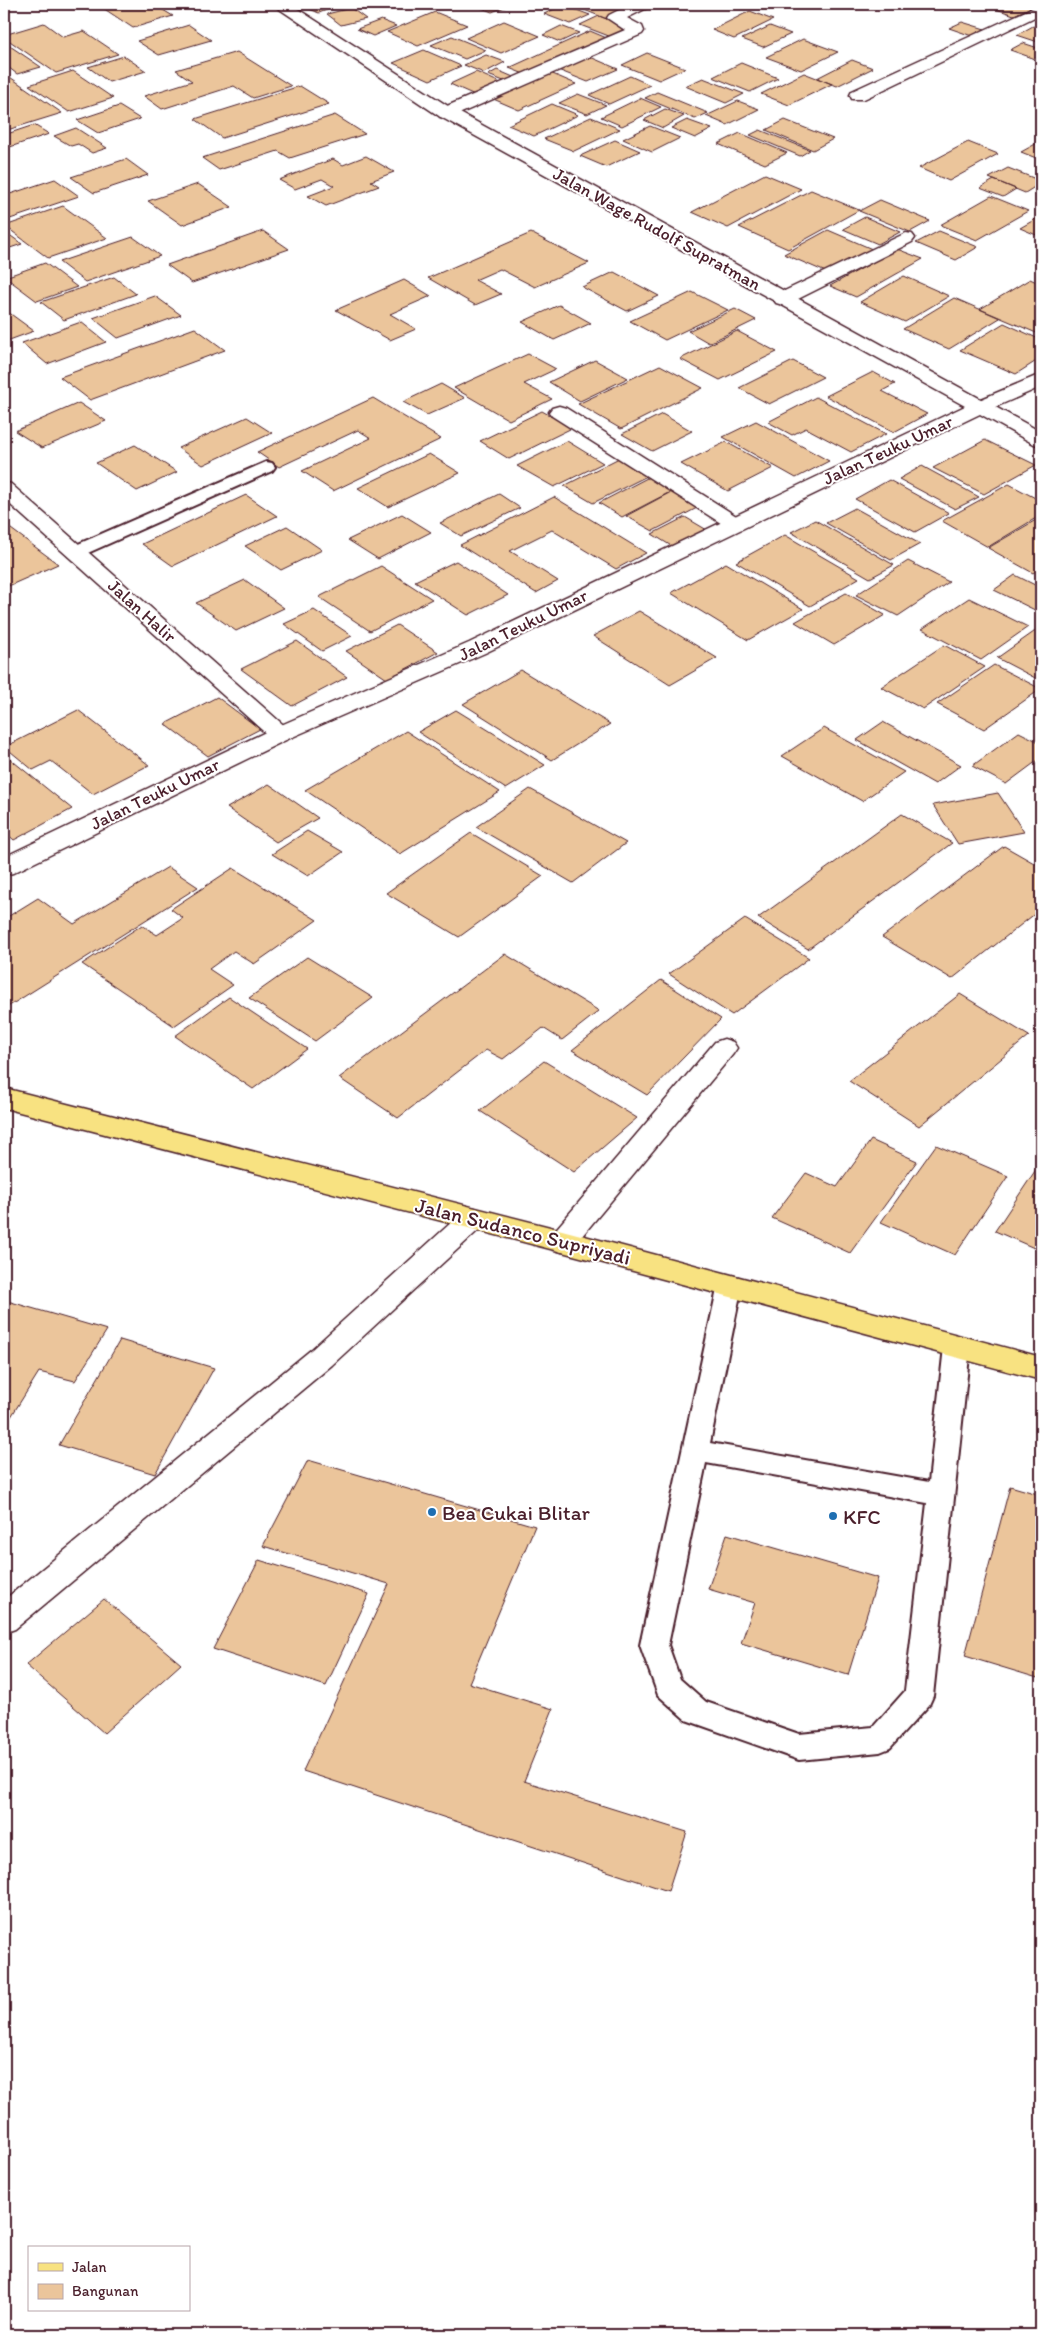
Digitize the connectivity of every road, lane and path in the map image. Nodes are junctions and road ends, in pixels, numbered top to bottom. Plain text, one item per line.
1 (280, 4) edge
2 (643, 4) edge
3 (1041, 8) edge
4 (858, 95) dead end
5 (446, 113) junction
6 (906, 238) dead end
7 (784, 299) junction
8 (1041, 380) edge
9 (979, 407) junction
10 (559, 412) dead end
11 (1041, 440) edge
12 (266, 467) dead end
13 (4, 488) edge
14 (734, 523) junction
15 (75, 552) junction
16 (280, 734) junction
17 (4, 867) edge
18 (724, 1048) dead end
19 (4, 1098) edge
20 (474, 1218) junction
21 (562, 1241) junction
22 (730, 1285) junction
23 (956, 1346) junction
24 (1041, 1369) edge
25 (696, 1451) junction
26 (941, 1495) junction
27 (4, 1619) edge

1 - 5 street, Jalan Wage Rudolf Supratman
2 - 5 street
3 - 4 street
5 - 7 street, Jalan Wage Rudolf Supratman
6 - 7 street
7 - 9 street, Jalan Wage Rudolf Supratman
8 - 9 street, Jalan Teuku Umar
9 - 11 street, Jalan Wage Rudolf Supratman
9 - 14 street, Jalan Teuku Umar
10 - 14 street
12 - 15 lane
13 - 15 street, Jalan Halir
14 - 16 street, Jalan Teuku Umar
15 - 16 street, Jalan Halir
16 - 17 street, Jalan Teuku Umar
18 - 21 street
19 - 20 main road, Jalan Sudanco Supriyadi
20 - 21 main road, Jalan Sudanco Supriyadi
20 - 27 street
21 - 22 main road, Jalan Sudanco Supriyadi
22 - 23 main road, Jalan Sudanco Supriyadi
22 - 25 lane
23 - 24 main road, Jalan Sudanco Supriyadi
23 - 26 lane
25 - 26 lane
25 - 26 lane

